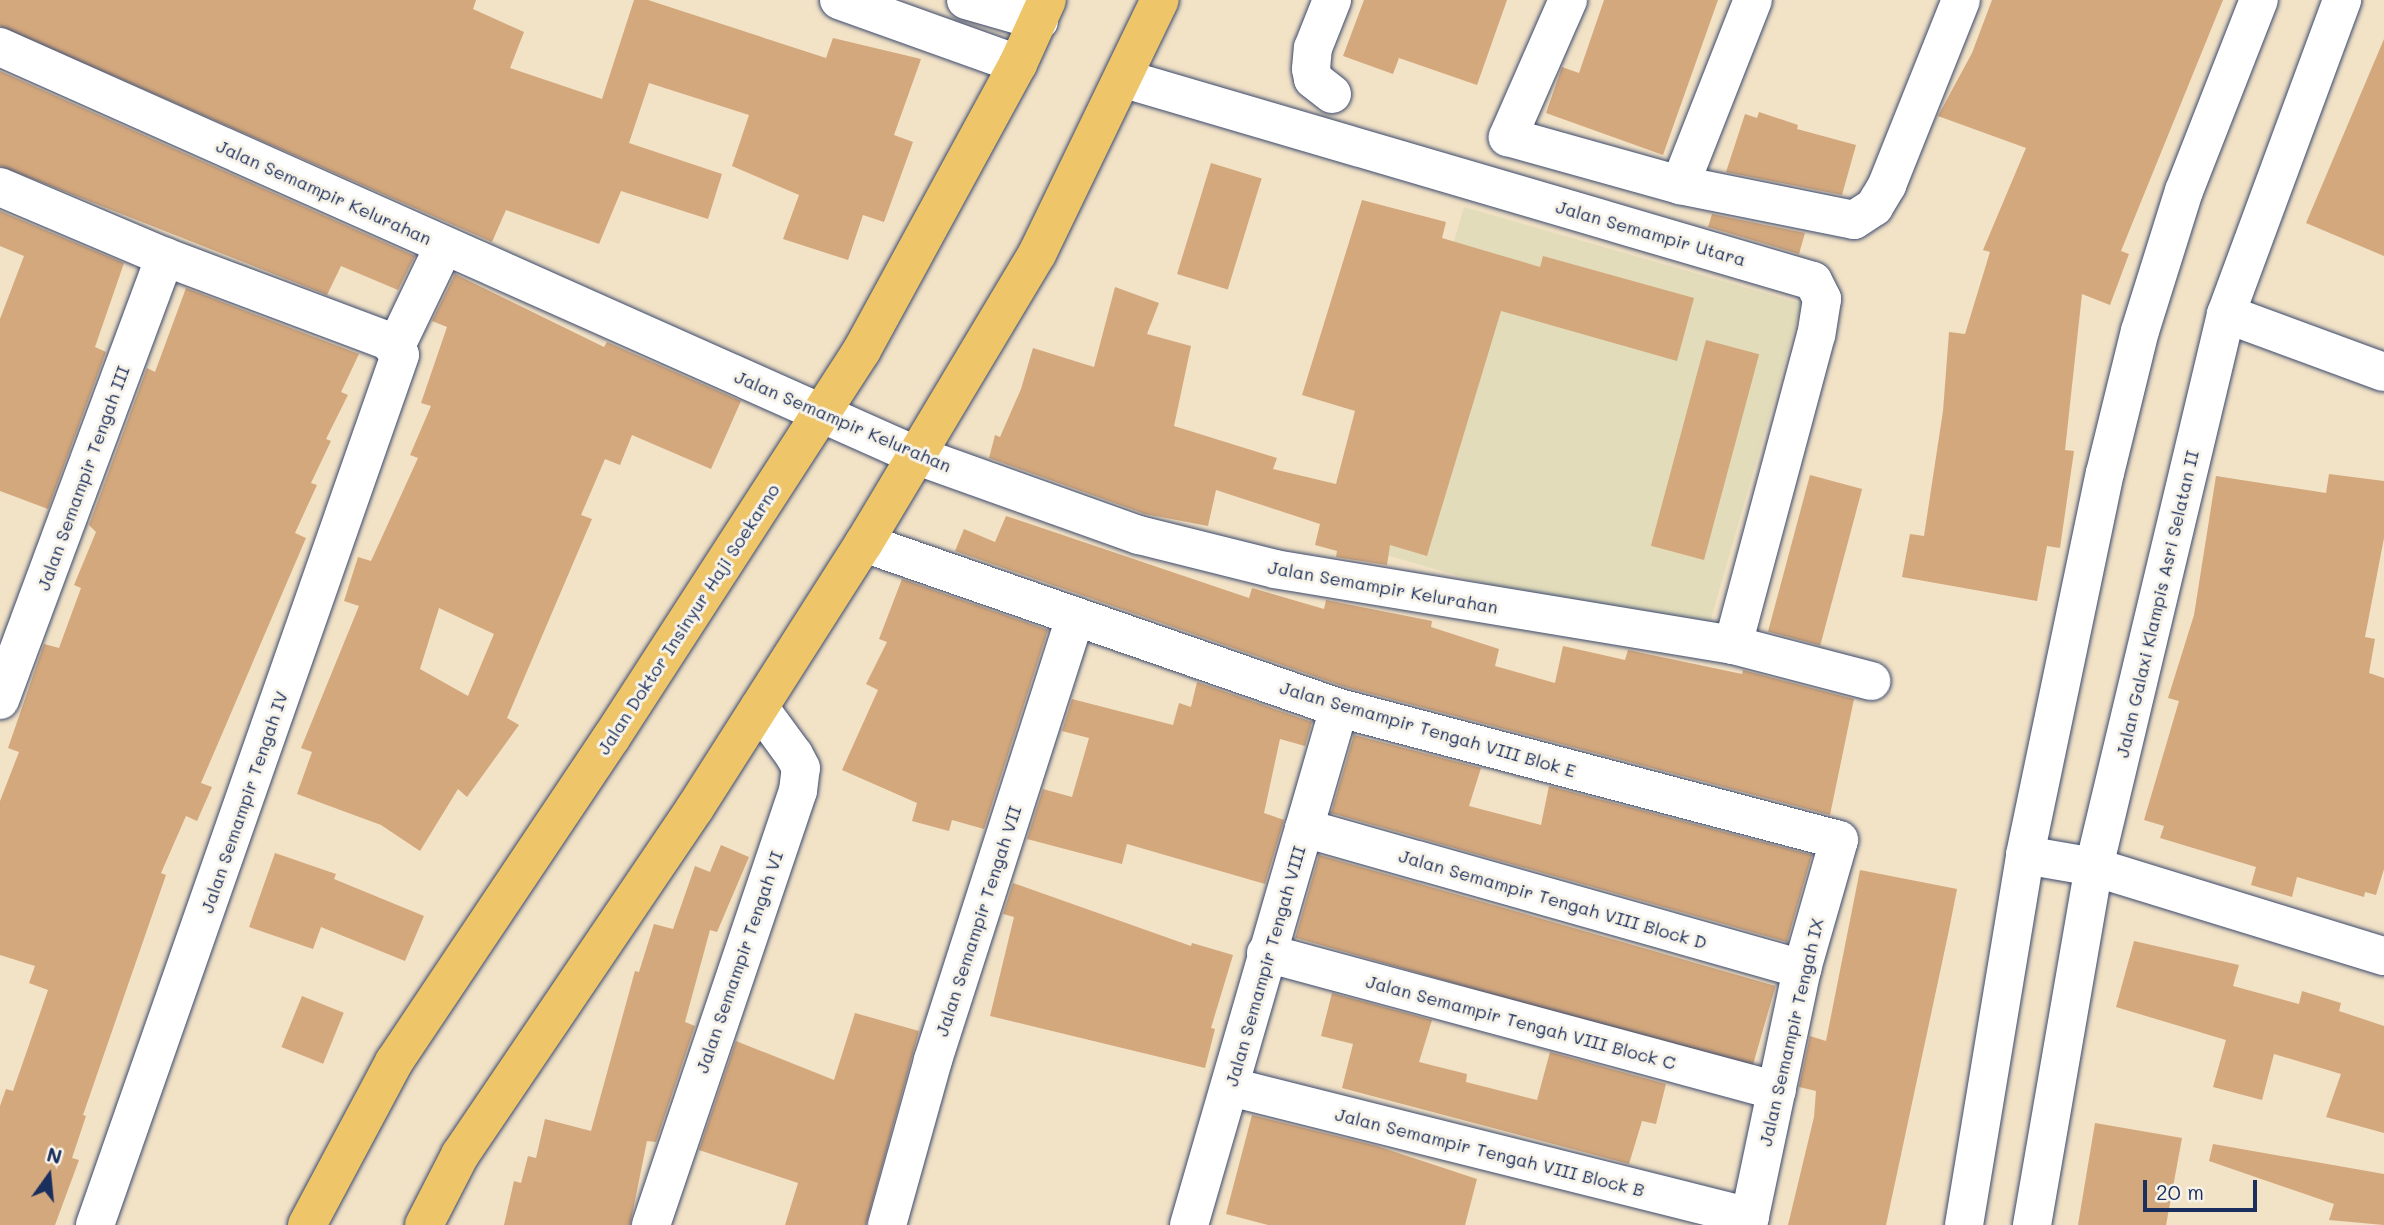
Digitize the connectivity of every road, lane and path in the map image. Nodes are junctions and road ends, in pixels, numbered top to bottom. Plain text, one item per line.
1 (839, 0) edge
2 (966, 0) edge
3 (1160, 0) edge
4 (1332, 0) edge
5 (1567, 0) edge
6 (1753, 0) edge
7 (1961, 0) edge
8 (2259, 0) edge
9 (2343, 0) edge
10 (1043, 11) edge
11 (0, 47) edge
12 (1018, 64) junction
13 (1125, 79) junction
14 (1332, 94) dead end
15 (1680, 185) junction
16 (0, 187) edge
17 (444, 246) junction
18 (165, 257) junction
19 (2226, 314) junction
20 (395, 362) junction
21 (2384, 372) edge
22 (822, 414) junction
23 (915, 455) junction
24 (864, 543) junction
25 (1075, 619) junction
26 (1733, 645) junction
27 (1871, 681) dead end
28 (0, 700) edge
29 (759, 707) junction
30 (1339, 708) junction
31 (1304, 828) junction
32 (1839, 840) joint
33 (2025, 855) junction
34 (2094, 867) junction
35 (1266, 953) junction
36 (2384, 956) edge
37 (1802, 969) junction
38 (1231, 1087) junction
39 (1777, 1091) junction
40 (1749, 1221) edge
41 (95, 1225) edge
42 (307, 1225) edge
43 (424, 1225) edge
44 (651, 1225) edge
45 (887, 1225) edge
46 (1189, 1225) edge
47 (1964, 1225) edge
48 (2032, 1225) edge

1 - 12 street
2 - 10 street
3 - 13 main road
4 - 14 street
5 - 15 street
6 - 15 street
7 - 15 street
8 - 33 street
9 - 19 street, Jalan Galaxi Klampis Asri Selatan II
10 - 12 main road, Jalan Doktor Insinyur Haji Soekarno
11 - 17 street, Jalan Semampir Kelurahan
12 - 22 main road, Jalan Doktor Insinyur Haji Soekarno
13 - 23 main road
13 - 26 street, Jalan Semampir Utara
16 - 18 street
17 - 20 street, Jalan Semampir Tengah IV
17 - 22 street, Jalan Semampir Kelurahan
18 - 20 street
18 - 28 street, Jalan Semampir Tengah III
19 - 21 street
19 - 34 street, Jalan Galaxi Klampis Asri Selatan II
20 - 41 street, Jalan Semampir Tengah IV
22 - 23 street, Jalan Semampir Kelurahan
22 - 42 main road, Jalan Doktor Insinyur Haji Soekarno
23 - 24 main road
23 - 26 street, Jalan Semampir Kelurahan
24 - 25 street, Jalan Semampir Tengah VIII Blok E
24 - 29 main road
25 - 30 street, Jalan Semampir Tengah VIII Blok E
25 - 45 street, Jalan Semampir Tengah VII
26 - 27 street, Jalan Semampir Kelurahan
29 - 43 main road
29 - 44 street, Jalan Semampir Tengah VI
30 - 31 street, Jalan Semampir Tengah VIII
30 - 32 street, Jalan Semampir Tengah VIII Blok E
31 - 35 street, Jalan Semampir Tengah VIII
31 - 37 street, Jalan Semampir Tengah VIII Block D
32 - 37 street, Jalan Semampir Tengah IX
33 - 34 street
33 - 47 street
34 - 36 street
34 - 48 street, Jalan Galaxi Klampis Asri Selatan II
35 - 38 street, Jalan Semampir Tengah VIII
35 - 39 street, Jalan Semampir Tengah VIII Block C
37 - 39 street, Jalan Semampir Tengah IX
38 - 40 street, Jalan Semampir Tengah VIII Block B
38 - 46 street, Jalan Semampir Tengah VIII
39 - 40 street, Jalan Semampir Tengah IX

